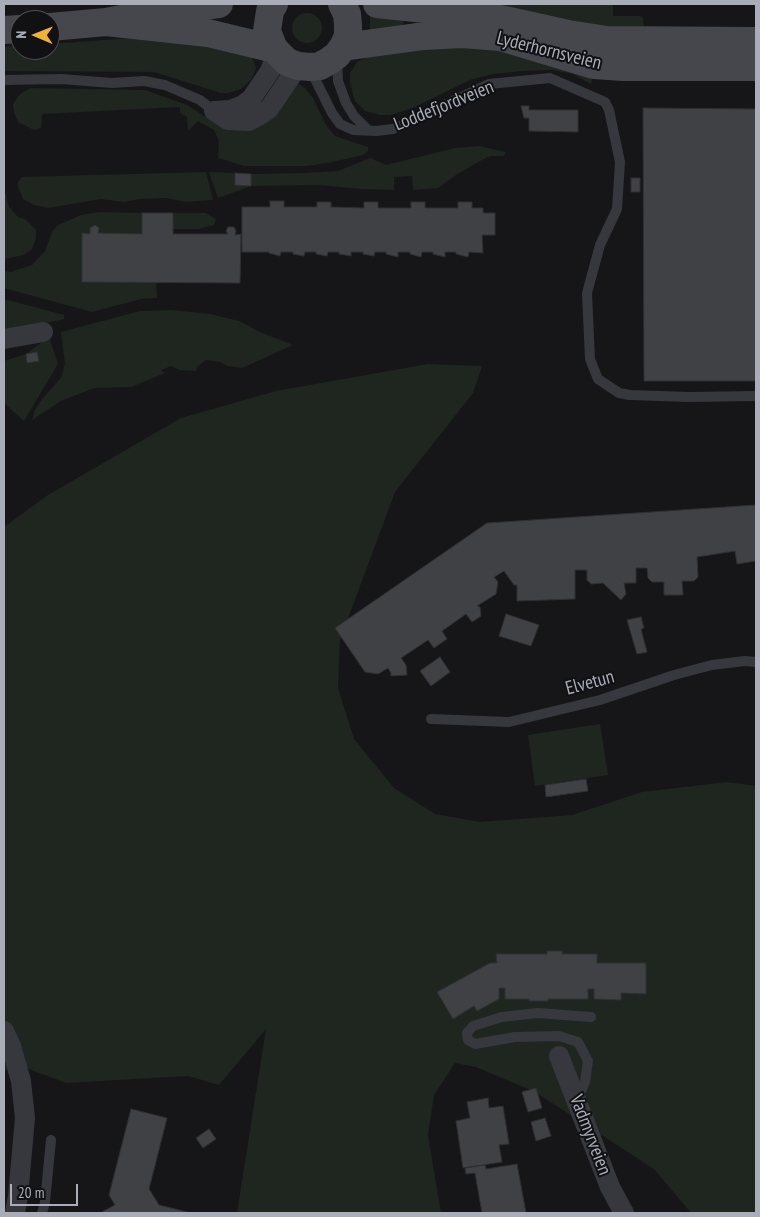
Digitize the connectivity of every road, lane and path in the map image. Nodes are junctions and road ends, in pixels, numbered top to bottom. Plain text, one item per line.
1 (219, 4) edge
2 (274, 4) edge
3 (342, 4) edge
4 (377, 4) edge
5 (106, 22) junction
6 (60, 26) edge
7 (756, 41) edge
8 (340, 51) junction
9 (290, 59) junction
10 (756, 67) edge
11 (4, 80) edge
12 (214, 111) joint
13 (368, 130) junction
14 (43, 332) dead end
15 (4, 339) edge
16 (756, 396) edge
17 (756, 662) edge
18 (431, 719) dead end
19 (591, 1017) dead end
20 (4, 1030) edge
21 (559, 1056) dead end
22 (577, 1100) junction
23 (51, 1140) dead end
24 (15, 1213) edge
25 (42, 1213) edge
26 (624, 1213) edge

1 - 5 main road
2 - 9 main road
3 - 8 main road
4 - 7 main road, Lyderhornsveien
5 - 6 main road
5 - 9 main road
8 - 9 main road, Lyderhornsveien
8 - 10 main road, Lyderhornsveien
8 - 13 lane, Loddefjordveien
9 - 12 street
9 - 13 lane, Loddefjordveien
11 - 12 lane
13 - 16 lane, Loddefjordveien
14 - 15 street
17 - 18 lane, Elvetun
19 - 22 lane
20 - 24 street
21 - 22 street, Vadmyrveien
22 - 26 street, Vadmyrveien
23 - 25 lane

